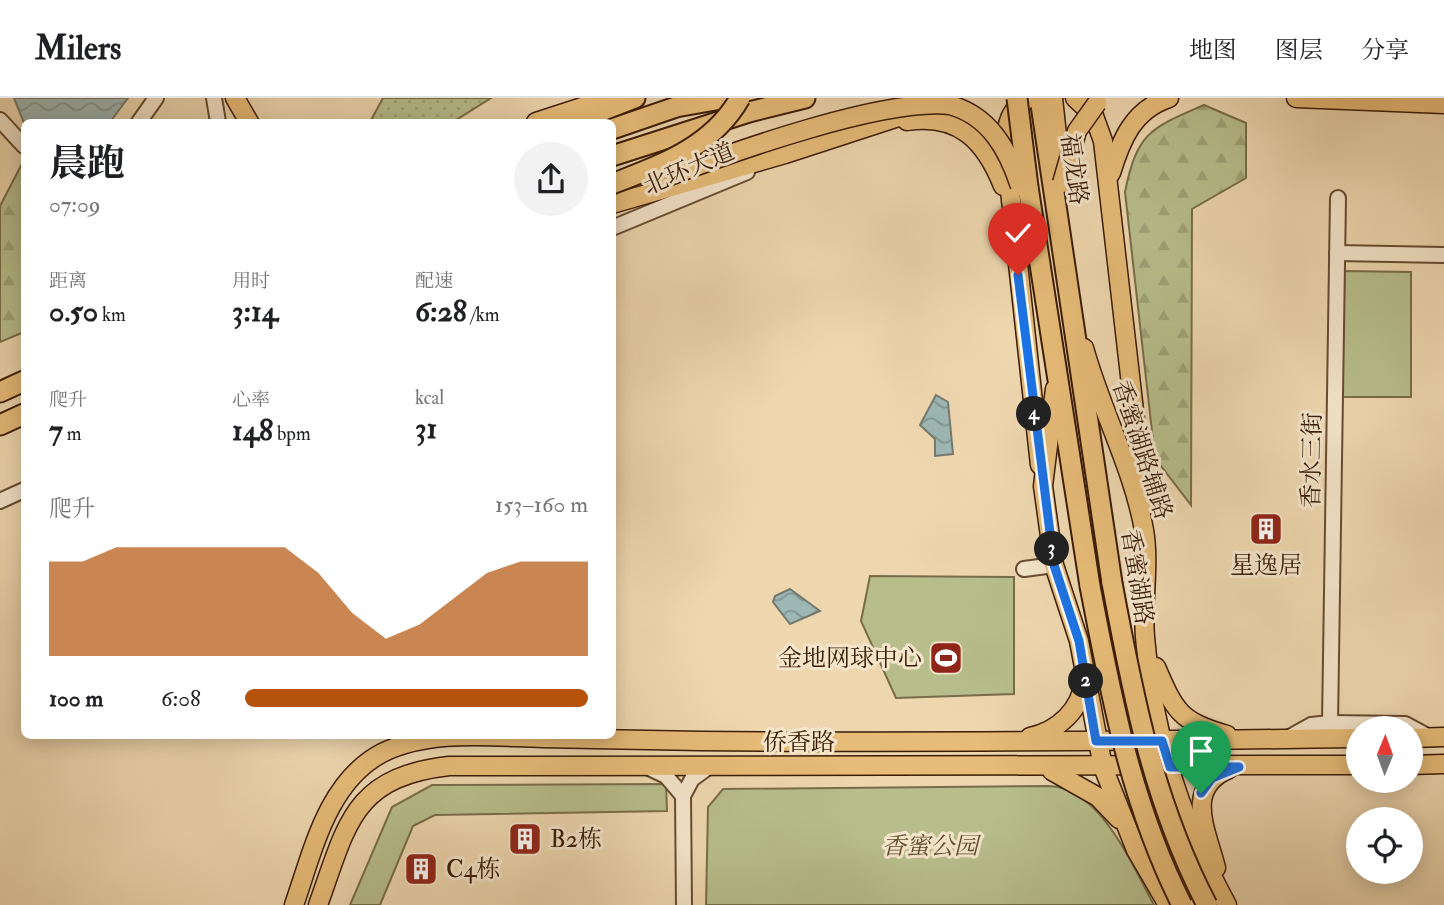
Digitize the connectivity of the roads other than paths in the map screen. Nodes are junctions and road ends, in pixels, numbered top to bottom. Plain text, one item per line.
1 (156, 98) edge
2 (214, 98) edge
3 (235, 98) edge
4 (610, 98) edge
5 (635, 98) edge
6 (727, 98) edge
7 (740, 98) edge
8 (805, 98) edge
9 (952, 98) edge
10 (1017, 98) edge
11 (1029, 98) edge
12 (1040, 98) edge
13 (1053, 98) edge
14 (1075, 98) edge
15 (1104, 98) edge
16 (1169, 98) edge
17 (1296, 98) edge
18 (1444, 104) edge
19 (141, 119) edge
20 (218, 119) edge
21 (247, 119) edge
22 (545, 119) edge
23 (581, 119) edge
24 (0, 121) edge
25 (616, 129) edge
26 (862, 129) junction
27 (21, 143) edge
28 (616, 155) edge
29 (785, 155) junction
30 (1109, 180) junction
31 (616, 182) edge
32 (1057, 183) junction
33 (1024, 187) junction
34 (616, 197) edge
35 (1338, 198) dead end
36 (616, 203) edge
37 (1010, 203) junction
38 (616, 227) edge
39 (1061, 246) joint
40 (1038, 251) joint
41 (1337, 253) junction
42 (1444, 255) edge
43 (1069, 292) junction
44 (1055, 364) junction
45 (21, 382) edge
46 (0, 393) edge
47 (21, 415) edge
48 (0, 425) edge
49 (1044, 486) junction
50 (21, 491) edge
51 (0, 501) edge
52 (1145, 533) junction
53 (1054, 565) junction
54 (1024, 569) dead end
55 (1146, 643) junction
56 (1084, 670) junction
57 (1149, 670) junction
58 (1330, 723) junction
59 (1438, 737) edge
60 (1346, 738) edge
61 (434, 739) edge
62 (595, 739) edge
63 (1286, 739) junction
64 (670, 740) junction
65 (701, 741) junction
66 (1010, 741) junction
67 (1096, 741) junction
68 (1162, 741) junction
69 (1243, 741) junction
70 (1444, 764) edge
71 (1346, 765) edge
72 (1423, 765) edge
73 (641, 766) junction
74 (669, 766) junction
75 (706, 766) junction
76 (1038, 767) junction
77 (1103, 767) junction
78 (1170, 767) junction
79 (1239, 767) junction
80 (683, 796) junction
81 (1185, 816) junction
82 (1135, 845) junction
83 (1219, 902) edge
84 (294, 905) edge
85 (318, 905) edge
86 (684, 905) edge
87 (1168, 905) edge
88 (1182, 905) edge

1 - 19 street
2 - 20 street
3 - 21 main road
4 - 22 main road
5 - 23 highway
6 - 25 highway
7 - 31 highway, bridge
8 - 28 highway, 北环大道
9 - 26 main road
10 - 33 highway, 福龙路, bridge
11 - 37 main road
12 - 32 highway, 福龙路
13 - 32 main road
14 - 30 main road
15 - 32 main road, bridge
16 - 30 main road
17 - 18 main road
24 - 27 street
26 - 29 main road
26 - 37 main road
29 - 36 main road
29 - 38 street, 北环大道
30 - 52 main road
32 - 39 highway, 福龙路
33 - 34 main road, bridge
33 - 40 highway, 福龙路
35 - 41 street, 香水三街
37 - 49 main road
39 - 43 highway, 香蜜湖路
40 - 44 highway, 香蜜湖路
41 - 42 street
41 - 58 street, 香水三街
43 - 52 main road, 香蜜湖路辅路
43 - 83 highway, 香蜜湖路, bridge
44 - 49 main road
44 - 88 highway, 香蜜湖路, bridge
45 - 46 highway
47 - 48 highway
49 - 53 main road
50 - 51 street
52 - 55 main road, 香蜜湖路辅路
53 - 54 street
53 - 56 main road
55 - 57 main road, 香蜜湖路辅路
55 - 69 main road
56 - 57 main road
56 - 66 main road
56 - 67 main road
57 - 68 main road, 香蜜湖路辅路
58 - 59 street, 侨香路
58 - 63 street, 侨香路
60 - 63 main road, 侨香路
61 - 84 main road, 侨香路
62 - 64 main road, 侨香路
63 - 69 main road, 侨香路
64 - 65 main road, 侨香路
64 - 74 main road
65 - 66 main road, 侨香路
65 - 75 main road
66 - 67 main road, 侨香路
67 - 68 main road, 侨香路
67 - 77 main road
68 - 69 main road, 侨香路
68 - 78 main road, 香蜜湖路辅路
70 - 72 main road
71 - 79 main road, 侨香路
73 - 74 main road, 侨香路
73 - 80 street
73 - 85 main road, 侨香路
74 - 75 main road, 侨香路
75 - 76 main road, 侨香路
75 - 80 street
76 - 77 main road, 侨香路
76 - 82 main road
77 - 78 main road, 侨香路
77 - 82 main road
78 - 79 main road, 侨香路
78 - 81 main road, 香蜜湖路辅路
79 - 83 main road
80 - 86 street
81 - 82 main road
81 - 83 main road, 香蜜湖路辅路
82 - 87 main road

